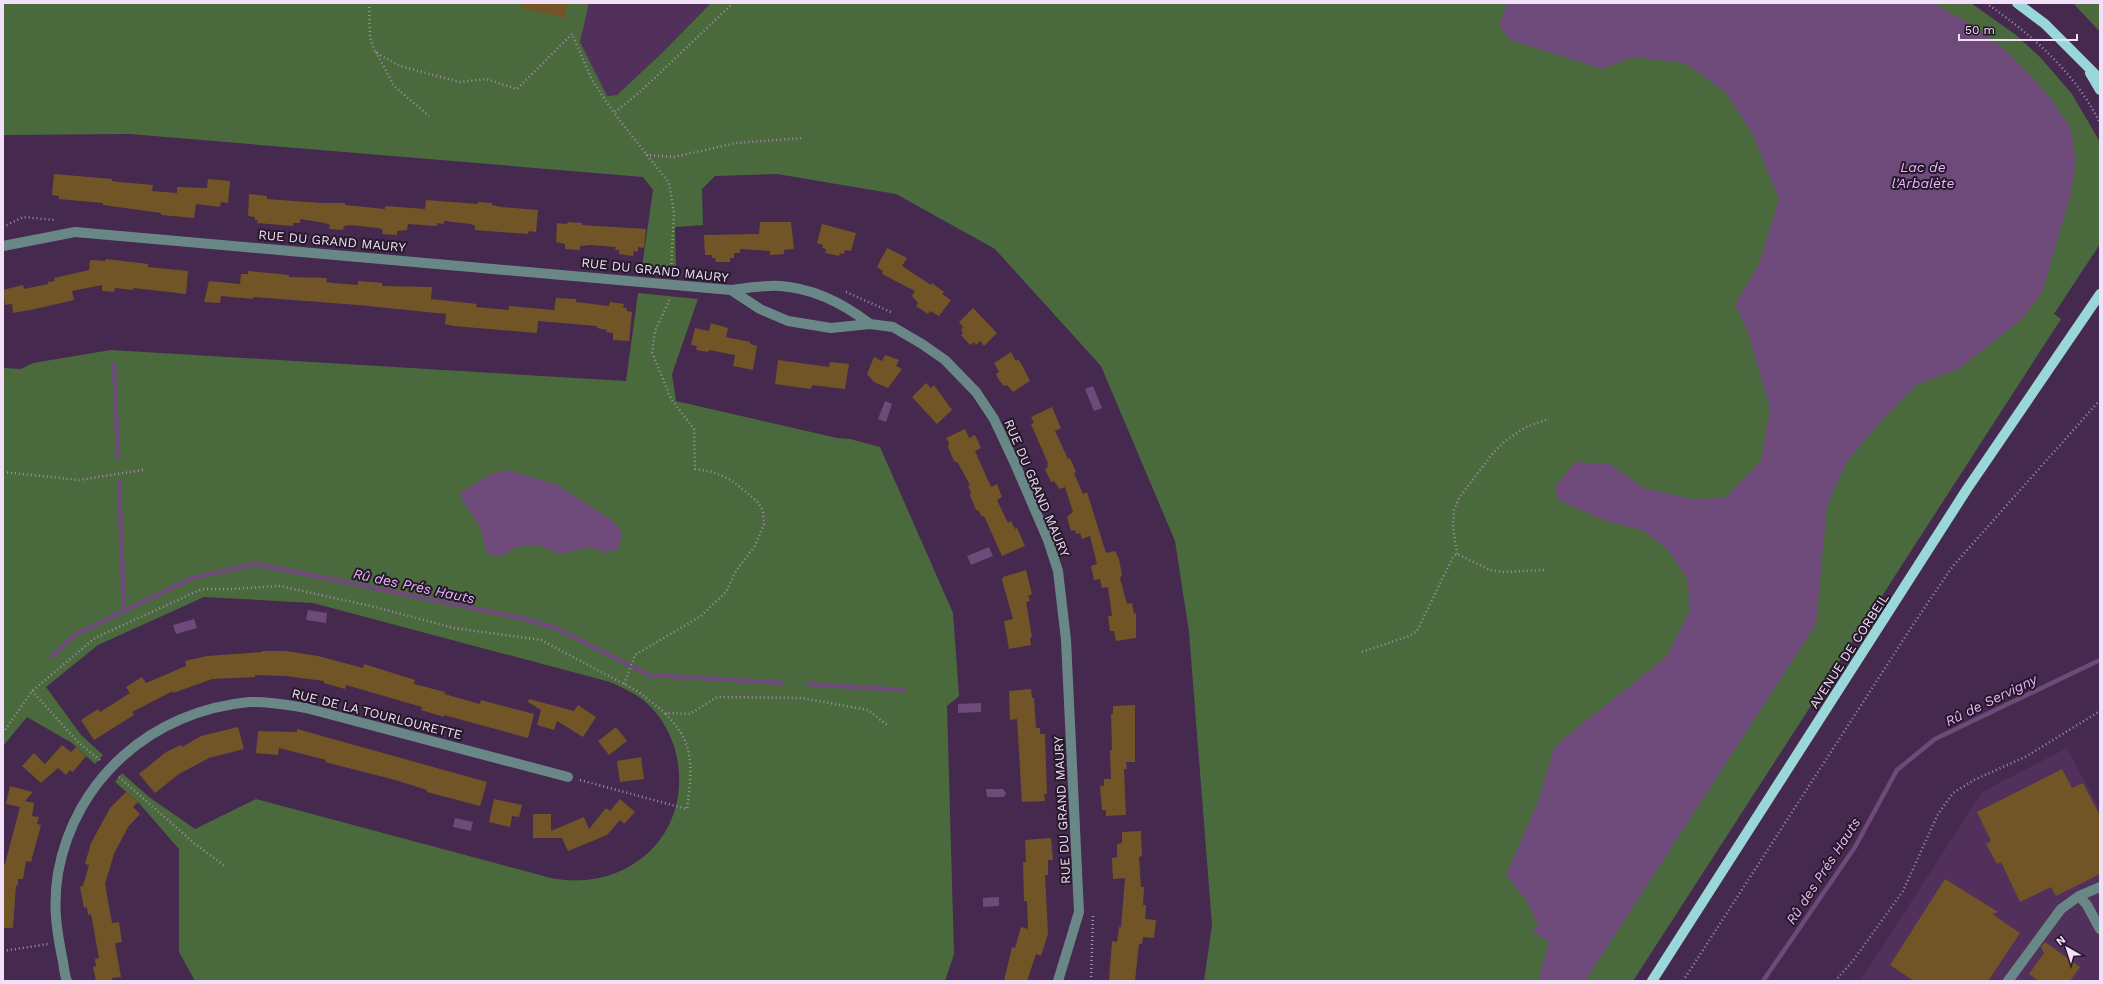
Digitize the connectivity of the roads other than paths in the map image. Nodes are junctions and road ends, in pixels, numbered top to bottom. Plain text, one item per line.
1 (2017, 3) edge
2 (2085, 65) junction
3 (2100, 79) edge
4 (2100, 90) edge
5 (3, 246) edge
6 (730, 290) junction
7 (2100, 294) edge
8 (2100, 307) edge
9 (870, 324) junction
10 (2072, 338) junction
11 (568, 777) road end
12 (2100, 887) edge
13 (2079, 896) junction
14 (2100, 929) edge
15 (67, 981) edge
16 (1058, 981) edge
17 (1652, 981) edge
18 (2008, 981) edge

1 - 2 main road
2 - 3 main road
2 - 4 main road
5 - 6 street, RUE DU GRAND MAURY
6 - 9 street, RUE DU GRAND MAURY
6 - 9 street
7 - 10 main road, AVENUE DE CORBEIL
8 - 10 main road, AVENUE DE CORBEIL
9 - 16 street, RUE DU GRAND MAURY
10 - 17 main road, AVENUE DE CORBEIL
11 - 15 street, RUE DE LA TOURLOURETTE
12 - 13 street
13 - 14 street
13 - 18 street

